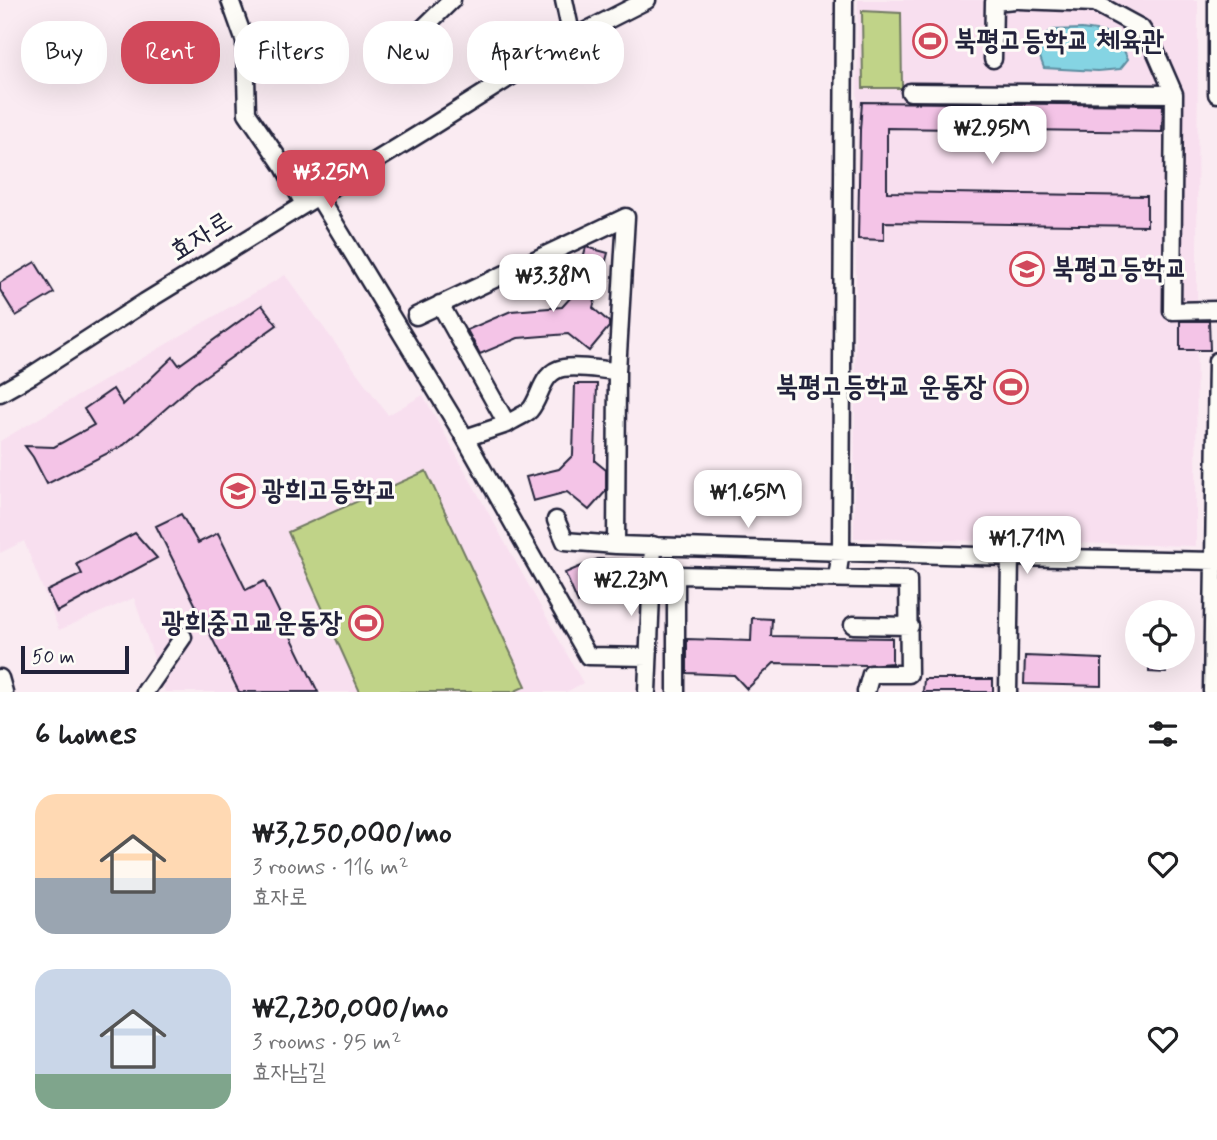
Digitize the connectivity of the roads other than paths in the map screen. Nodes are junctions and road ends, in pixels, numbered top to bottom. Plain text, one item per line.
1 (230, 0) edge
2 (452, 0) edge
3 (564, 0) edge
4 (648, 0) edge
5 (844, 0) edge
6 (1017, 0) edge
7 (1217, 0) edge
8 (430, 21) edge
9 (568, 21) edge
10 (606, 21) edge
11 (993, 59) dead end
12 (498, 84) edge
13 (910, 92) dead end
14 (1174, 94) junction
15 (1217, 94) edge
16 (311, 200) junction
17 (440, 304) junction
18 (1217, 310) edge
19 (416, 316) dead end
20 (1217, 361) edge
21 (617, 371) junction
22 (0, 393) edge
23 (507, 424) junction
24 (465, 438) junction
25 (556, 520) dead end
26 (616, 545) junction
27 (653, 545) junction
28 (841, 551) junction
29 (1010, 557) junction
30 (1216, 560) edge
31 (837, 578) junction
32 (853, 625) dead end
33 (910, 626) junction
34 (183, 637) dead end
35 (648, 657) junction
36 (0, 678) edge
37 (4, 692) edge
38 (145, 692) edge
39 (647, 692) edge
40 (676, 692) edge
41 (866, 692) edge
42 (1008, 692) edge
43 (1212, 692) edge

1 - 16 street
2 - 8 street
3 - 9 street
4 - 10 street, 효자로
5 - 28 street
6 - 11 street
6 - 14 street
7 - 15 street
12 - 16 street, 효자로
13 - 14 street
14 - 18 street
16 - 22 street, 효자로
16 - 24 street
17 - 19 street
17 - 21 street
17 - 23 street
20 - 30 street
21 - 23 street
21 - 26 street
23 - 24 street
24 - 35 street
25 - 26 street
26 - 27 street
27 - 28 street
27 - 35 street
28 - 29 street
28 - 31 street
29 - 30 street
29 - 42 street
30 - 43 street
31 - 33 street
31 - 40 street
32 - 33 street
33 - 41 street
34 - 38 street
35 - 39 street
36 - 37 street

